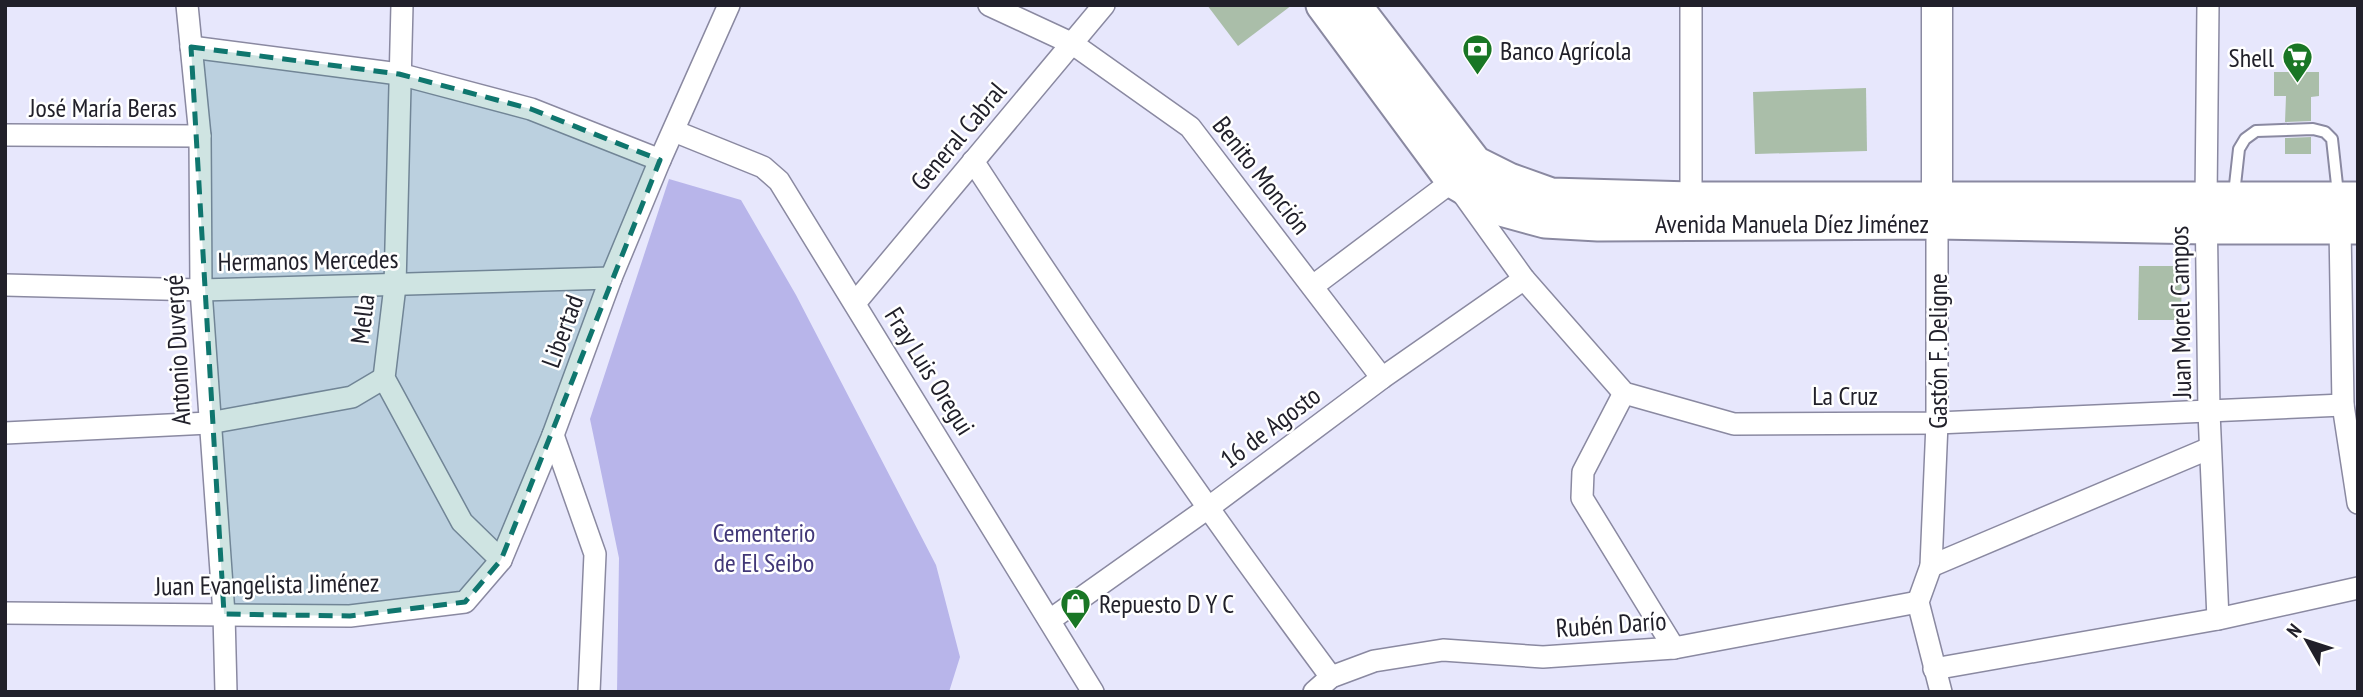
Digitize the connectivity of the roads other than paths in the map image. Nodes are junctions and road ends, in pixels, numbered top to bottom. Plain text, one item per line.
1 (187, 5) edge
2 (402, 5) edge
3 (729, 5) edge
4 (989, 5) edge
5 (1104, 5) edge
6 (1323, 5) edge
7 (1354, 5) edge
8 (1691, 5) edge
9 (1937, 5) edge
10 (2208, 5) edge
11 (1073, 44) junction
12 (191, 47) junction
13 (399, 74) junction
14 (674, 131) junction
15 (5, 135) edge
16 (200, 136) junction
17 (660, 160) junction
18 (973, 161) junction
19 (1464, 172) junction
20 (1691, 199) junction
21 (2215, 209) junction
22 (1937, 210) junction
23 (2348, 213) edge
24 (611, 278) junction
25 (1524, 279) junction
26 (5, 285) edge
27 (395, 286) junction
28 (1313, 286) junction
29 (201, 290) junction
30 (855, 303) junction
31 (384, 378) junction
32 (1382, 378) junction
33 (1623, 393) junction
34 (2343, 405) junction
35 (2209, 412) junction
36 (209, 423) junction
37 (1937, 423) junction
38 (5, 433) edge
39 (553, 435) junction
40 (2210, 448) junction
41 (2358, 503) edge
42 (1208, 508) junction
43 (500, 560) junction
44 (1931, 566) junction
45 (2358, 588) edge
46 (1918, 603) junction
47 (5, 613) edge
48 (224, 614) junction
49 (2218, 619) junction
50 (1050, 620) junction
51 (1674, 648) junction
52 (1934, 669) junction
53 (1332, 677) junction
54 (226, 692) edge
55 (589, 692) edge
56 (1093, 692) edge
57 (1314, 692) edge
58 (1941, 692) edge

1 - 12 street, Antonio Duvergé
2 - 13 street, Mella
3 - 14 street, Libertad
4 - 11 street, Benito Monción
5 - 11 street, General Cabral
6 - 19 main road, Avenida Manuela Díez Jiménez
7 - 19 main road, Avenida Manuela Díez Jiménez
8 - 20 street
9 - 22 street, Gastón F. Deligne
10 - 21 street, Juan Morel Campos
11 - 18 street, General Cabral
11 - 28 street, Benito Monción
12 - 13 street
12 - 16 street, Antonio Duvergé
13 - 17 street
13 - 27 street, Mella
14 - 17 street, Libertad
14 - 30 street, Fray Luis Oregui
15 - 16 street, José María Beras
16 - 29 street, Antonio Duvergé
17 - 24 street, Libertad
18 - 30 street, General Cabral
18 - 42 street
19 - 20 main road, Avenida Manuela Díez Jiménez
19 - 22 main road, Avenida Manuela Díez Jiménez
19 - 25 street
19 - 28 street
20 - 22 main road, Avenida Manuela Díez Jiménez
21 - 22 main road, Avenida Manuela Díez Jiménez
21 - 23 main road, Avenida Manuela Díez Jiménez
21 - 23 lane
21 - 35 street, Juan Morel Campos
22 - 37 street, Gastón F. Deligne
23 - 34 street
24 - 27 street, Hermanos Mercedes
24 - 39 street, Libertad
25 - 32 street, 16 de Agosto
25 - 33 street
26 - 29 street, Hermanos Mercedes
27 - 29 street, Hermanos Mercedes
27 - 31 street, Mella
28 - 32 street, Benito Monción
29 - 36 street, Antonio Duvergé
30 - 50 street, Fray Luis Oregui
31 - 36 street
31 - 43 street, Mella
32 - 42 street, 16 de Agosto
33 - 37 street, La Cruz
33 - 51 street
34 - 35 street, La Cruz
34 - 41 street
35 - 37 street, La Cruz
35 - 40 street, Juan Morel Campos
36 - 38 street
36 - 48 street, Antonio Duvergé
37 - 44 street, Gastón F. Deligne
39 - 43 street, Juan Evangelista Jiménez
39 - 55 street
40 - 44 street
40 - 49 street, Juan Morel Campos
42 - 50 street, 16 de Agosto
42 - 53 street
43 - 48 street, Juan Evangelista Jiménez
44 - 46 street, Gastón F. Deligne
45 - 49 street
46 - 51 street, Rubén Darío
46 - 52 street
47 - 48 street, Juan Evangelista Jiménez
48 - 54 street, Antonio Duvergé
49 - 52 street
50 - 56 street, Fray Luis Oregui
51 - 53 street, Rubén Darío
52 - 58 street
53 - 57 street, Rubén Darío

